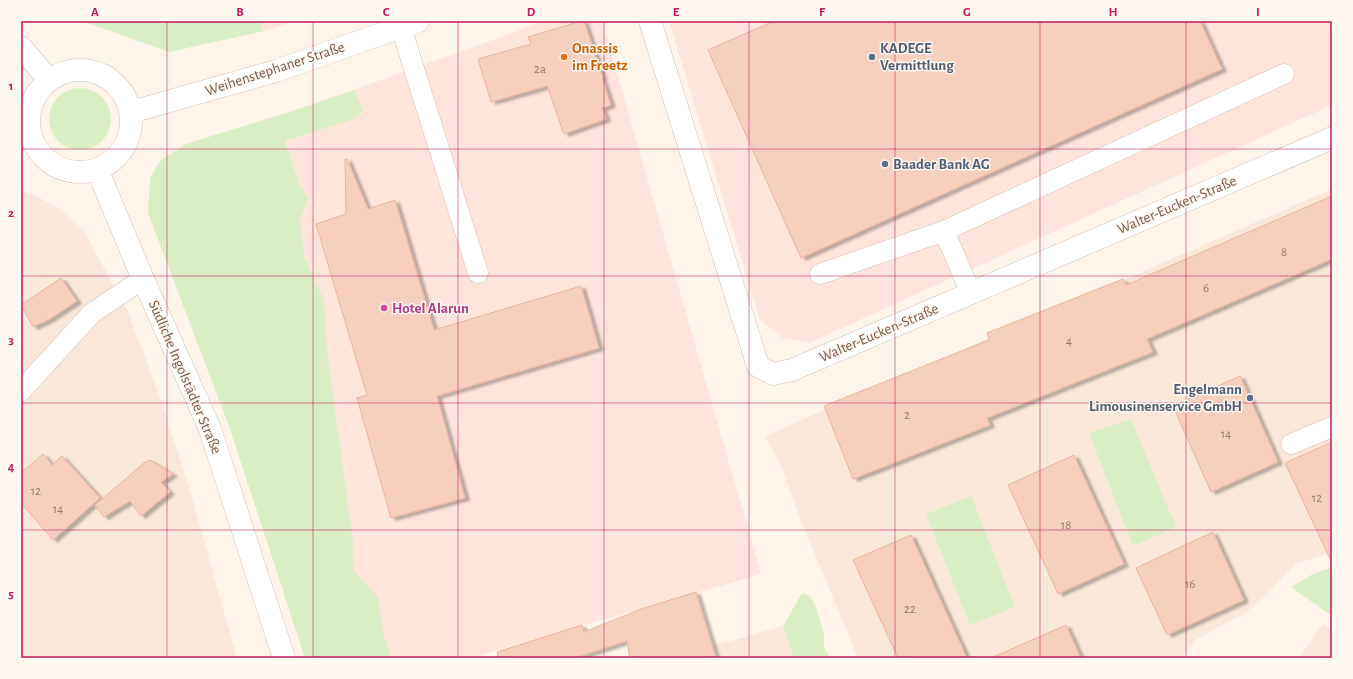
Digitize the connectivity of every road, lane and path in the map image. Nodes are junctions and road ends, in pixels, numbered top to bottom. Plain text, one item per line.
1 (650, 21) edge
2 (409, 24) edge
3 (21, 47) edge
4 (1284, 74) dead end
5 (49, 80) junction
6 (131, 112) junction
7 (1332, 138) edge
8 (26, 139) edge
9 (97, 169) junction
10 (944, 231) junction
11 (478, 273) dead end
12 (820, 274) dead end
13 (143, 279) junction
14 (971, 293) junction
15 (21, 391) edge
16 (1332, 427) edge
17 (1291, 444) dead end
18 (284, 658) edge

1 - 14 street, Walter-Eucken-Straße
2 - 6 street, Weihenstephaner Straße
2 - 11 lane
3 - 5 street
4 - 10 lane
5 - 6 street
5 - 8 street
6 - 9 street
7 - 14 street, Walter-Eucken-Straße
8 - 9 street
9 - 13 street, Südliche Ingolstädter Straße
10 - 12 lane
10 - 14 lane
13 - 15 lane
13 - 18 street, Südliche Ingolstädter Straße
16 - 17 lane

